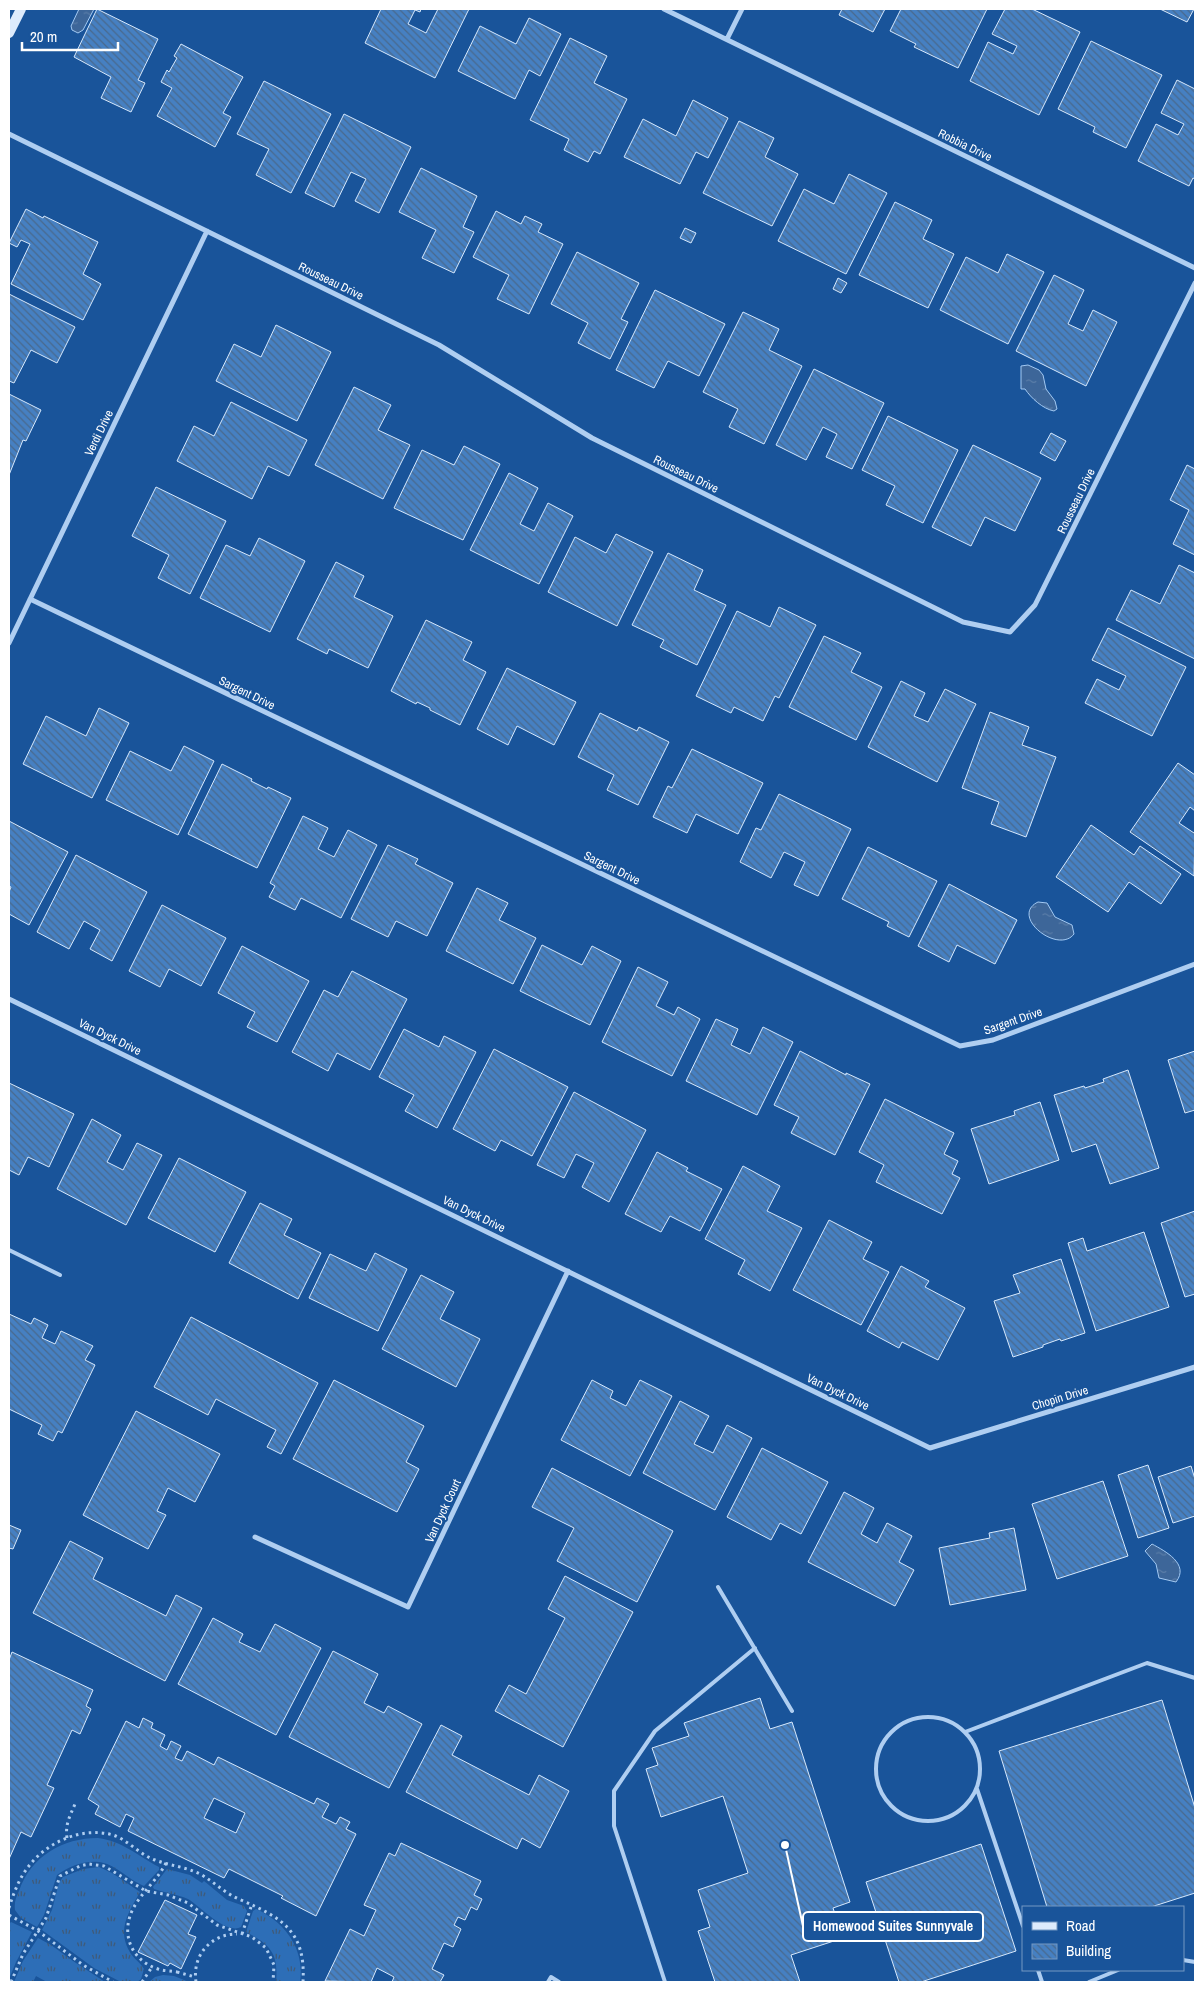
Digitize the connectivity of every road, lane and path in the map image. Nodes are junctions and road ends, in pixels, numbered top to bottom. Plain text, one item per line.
1 (21, 9) edge
2 (664, 9) edge
3 (742, 9) edge
4 (9, 34) edge
5 (727, 40) junction
6 (9, 134) edge
7 (208, 231) junction
8 (1195, 268) edge
9 (1195, 283) edge
10 (30, 599) junction
11 (9, 643) edge
12 (1195, 964) edge
13 (9, 998) edge
14 (9, 1250) edge
15 (568, 1271) junction
16 (60, 1275) dead end
17 (1195, 1368) edge
18 (930, 1448) joint
19 (254, 1537) dead end
20 (718, 1587) dead end
21 (755, 1648) junction
22 (1195, 1678) edge
23 (792, 1711) dead end
24 (965, 1732) junction
25 (976, 1789) junction
26 (75, 1804) dead end
27 (67, 1838) junction
28 (166, 1863) junction
29 (146, 1891) junction
30 (252, 1904) junction
31 (9, 1908) edge
32 (9, 1915) edge
33 (1022, 1923) edge
34 (38, 1931) junction
35 (242, 1934) junction
36 (152, 1967) junction
37 (1116, 1971) edge
38 (196, 1977) junction
39 (10, 1982) edge
40 (113, 1982) edge
41 (142, 1982) edge
42 (196, 1982) edge
43 (273, 1982) edge
44 (303, 1982) edge
45 (548, 1982) edge
46 (559, 1982) edge
47 (665, 1982) edge
48 (1089, 1982) edge

1 - 4 main road
2 - 5 street, Robbia Drive
3 - 5 street
5 - 8 street, Robbia Drive
6 - 7 street, Rousseau Drive
7 - 9 street, Rousseau Drive
7 - 10 street, Verdi Drive
10 - 11 street, Verdi Drive
10 - 12 street, Sargent Drive
13 - 15 street, Van Dyck Drive
14 - 16 lane
15 - 18 street, Van Dyck Drive
15 - 19 street, Van Dyck Court
17 - 18 street, Chopin Drive
20 - 21 lane
21 - 23 lane
21 - 47 lane
22 - 24 lane
24 - 25 lane
24 - 25 lane
25 - 33 lane
26 - 27 path
27 - 28 path
27 - 31 path
28 - 29 path
28 - 30 path
29 - 34 path
29 - 35 path
29 - 36 path
30 - 35 path
30 - 44 path
32 - 34 path
34 - 39 path
34 - 40 path
35 - 38 path
35 - 43 path
36 - 38 path
36 - 41 path
37 - 48 lane
38 - 42 path
45 - 46 lane

